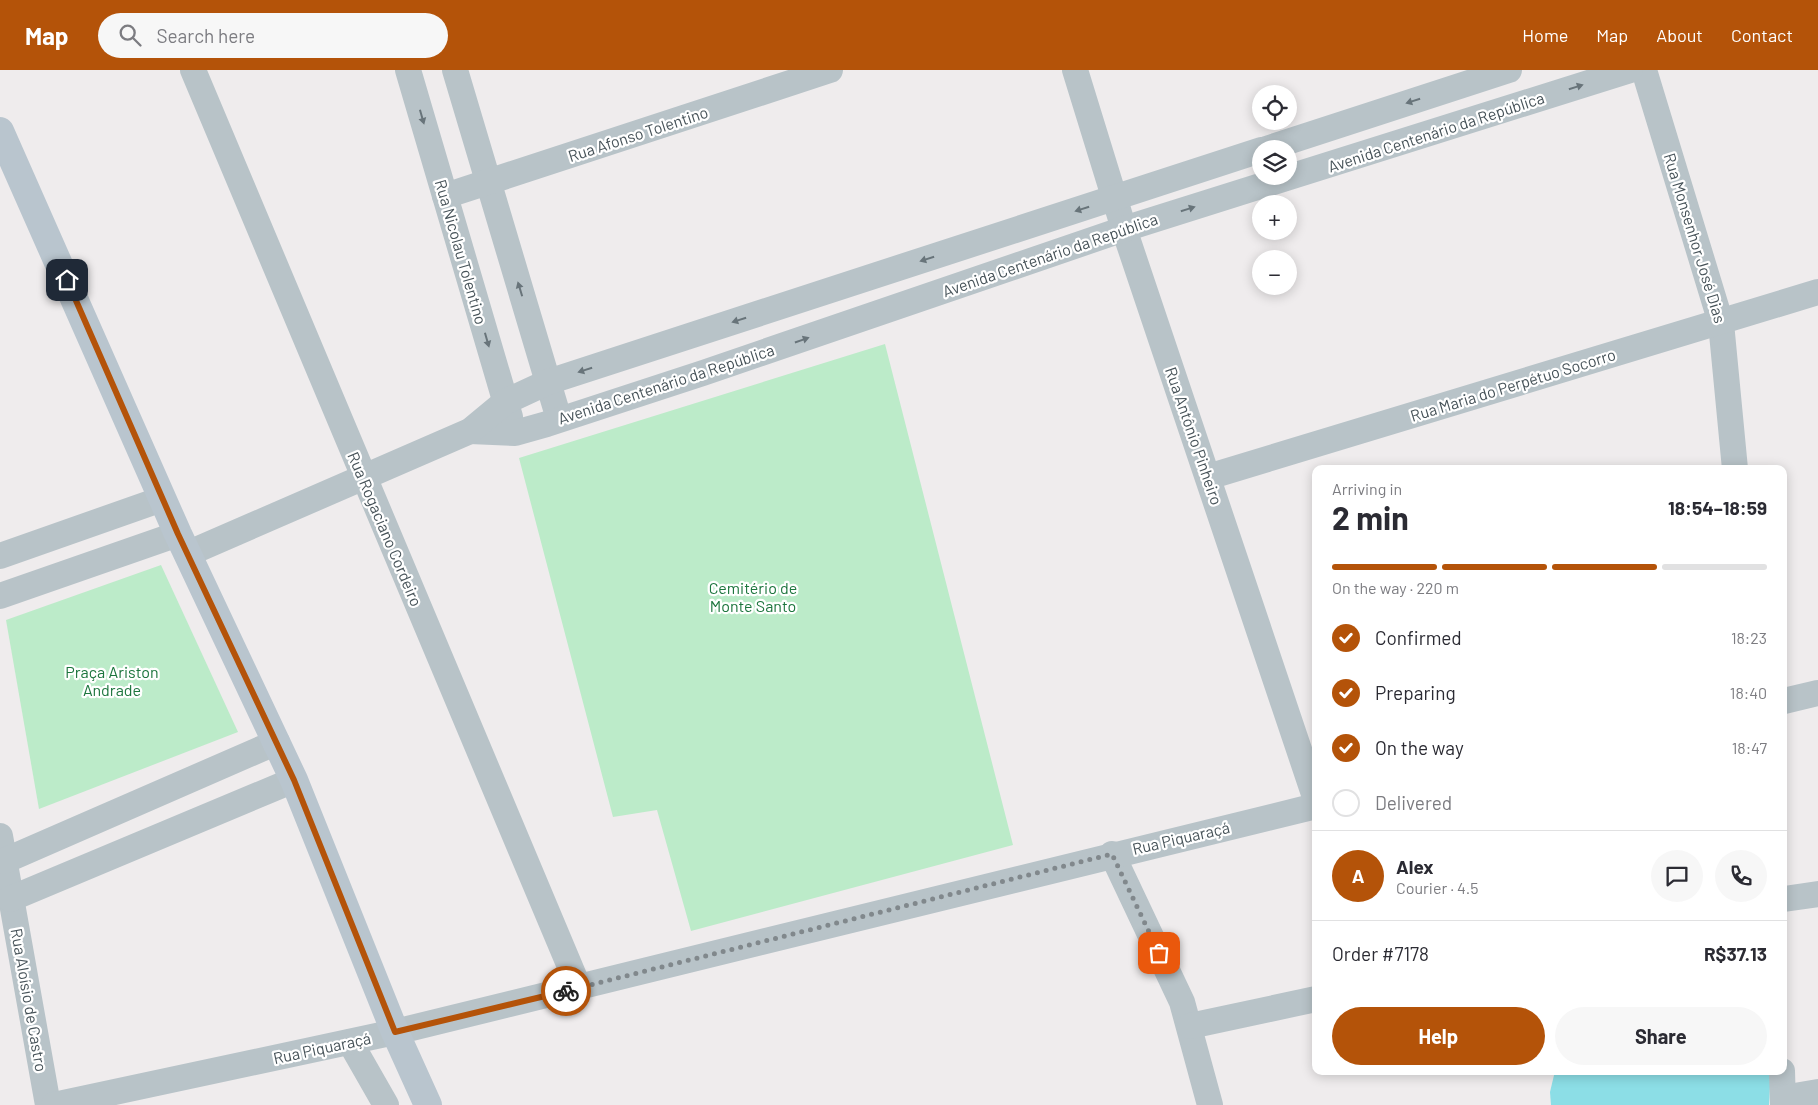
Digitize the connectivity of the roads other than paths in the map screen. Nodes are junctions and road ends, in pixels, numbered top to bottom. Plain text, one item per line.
1 (193, 70) edge
2 (408, 70) edge
3 (455, 70) edge
4 (830, 70) edge
5 (1075, 70) edge
6 (1509, 70) edge
7 (1630, 70) edge
8 (1644, 70) edge
9 (1452, 88) junction
10 (1463, 123) junction
11 (0, 131) edge
12 (1320, 131) junction
13 (1293, 140) edge
14 (1252, 153) edge
15 (1330, 165) junction
16 (488, 183) junction
17 (445, 196) junction
18 (1115, 198) junction
19 (1124, 229) junction
20 (1818, 292) edge
21 (1721, 323) junction
22 (548, 382) junction
23 (505, 402) junction
24 (559, 419) junction
25 (470, 431) junction
26 (515, 433) junction
27 (1735, 465) edge
28 (1208, 477) junction
29 (364, 479) junction
30 (162, 499) junction
31 (182, 544) junction
32 (0, 556) edge
33 (0, 596) edge
34 (1818, 694) edge
35 (1787, 700) edge
36 (276, 742) junction
37 (294, 780) junction
38 (1312, 788) edge
39 (1312, 807) edge
40 (0, 836) edge
41 (1112, 854) junction
42 (4, 861) junction
43 (1818, 894) edge
44 (10, 898) junction
45 (1787, 899) edge
46 (579, 988) junction
47 (1312, 1000) edge
48 (1190, 1026) junction
49 (395, 1032) junction
50 (350, 1042) junction
51 (1782, 1075) edge
52 (1818, 1092) edge
53 (1783, 1101) edge
54 (48, 1105) edge
55 (54, 1105) edge
56 (386, 1105) edge
57 (428, 1105) edge
58 (1210, 1105) edge

1 - 29 street, Rua Rogaciano Cordeiro
2 -> 17 street, Rua Nicolau Tolentino
3 - 16 street
4 - 16 street, Rua Afonso Tolentino
5 - 18 street, Rua Antônio Pinheiro
6 - 9 street
10 -> 7 street, Avenida Centenário da República
8 - 21 street, Rua Monsenhor José Dias
9 - 10 street
9 -> 12 street
10 - 15 street, Avenida Centenário da República
11 - 30 main road
12 - 13 street
12 - 15 street
14 - 18 street, Avenida Centenário da República
19 -> 15 street, Avenida Centenário da República
16 - 17 street, Rua Afonso Tolentino
22 -> 16 street
17 -> 23 street, Rua Nicolau Tolentino
18 - 19 street, Rua Antônio Pinheiro
18 -> 22 street, Avenida Centenário da República
24 -> 19 street, Avenida Centenário da República
19 - 28 street, Rua Antônio Pinheiro
20 - 21 street, Rua Maria do Perpétuo Socorro
21 - 27 street, Rua Monsenhor José Dias
21 - 28 street, Rua Maria do Perpétuo Socorro
22 - 23 street, Avenida Centenário da República
22 - 24 street
23 - 25 street, Avenida Centenário da República
23 - 26 street, Rua Nicolau Tolentino
24 - 26 street, Avenida Centenário da República
25 - 26 street, Avenida Centenário da República
25 - 29 street, Avenida Centenário da República
28 - 38 street, Rua Antônio Pinheiro
29 - 31 street, Avenida Centenário da República
29 - 46 street, Rua Rogaciano Cordeiro
30 - 31 main road
30 - 32 street
31 - 33 street
31 - 36 main road
34 - 35 street
36 - 37 main road
36 - 42 street
37 - 44 street
37 - 49 main road
39 - 41 street, Rua Piquaraçá
40 - 42 street, Rua Aloísio de Castro
41 - 46 street, Rua Piquaraçá
41 - 48 street
42 - 44 street, Rua Aloísio de Castro
43 - 45 street
44 - 54 street, Rua Aloísio de Castro
46 - 49 street, Rua Piquaraçá
47 - 48 street
48 - 58 street
49 - 50 street, Rua Piquaraçá
49 - 57 main road
50 - 55 street, Rua Piquaraçá
50 - 56 street
51 - 53 street
52 - 53 street

